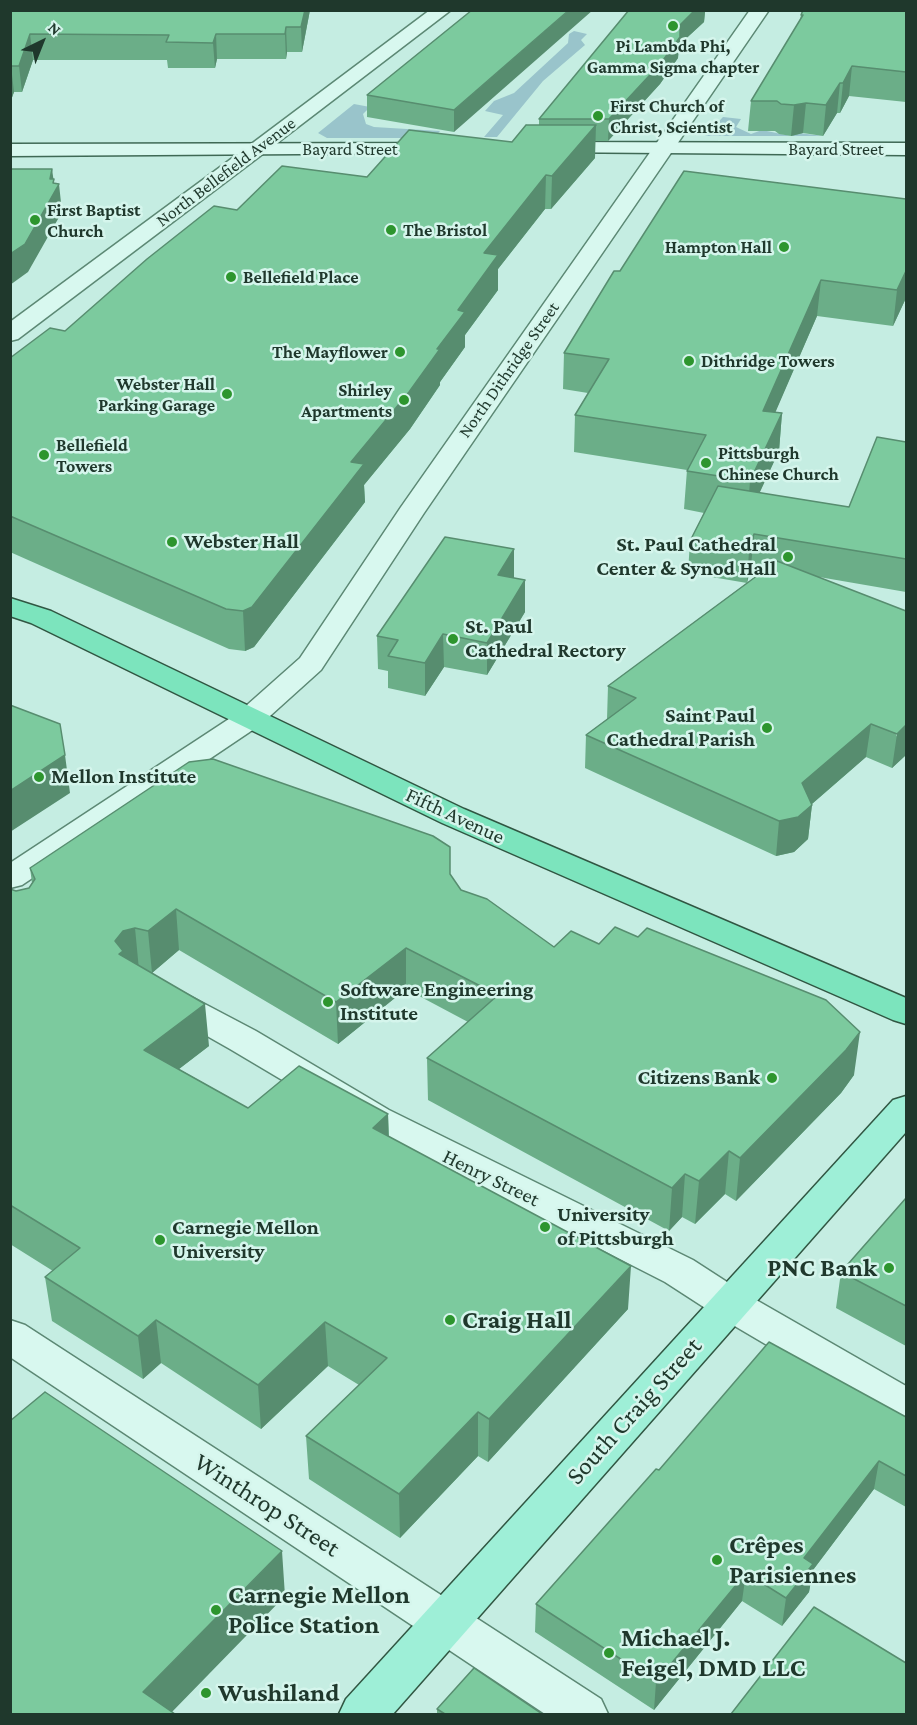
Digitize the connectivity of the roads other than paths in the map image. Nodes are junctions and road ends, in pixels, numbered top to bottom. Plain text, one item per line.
1 (442, 10) edge
2 (760, 10) edge
3 (525, 148) edge
4 (663, 148) junction
5 (257, 149) junction
6 (463, 149) edge
7 (906, 149) edge
8 (10, 150) edge
9 (10, 334) edge
10 (10, 606) edge
11 (249, 719) junction
12 (10, 878) edge
13 (140, 983) edge
14 (906, 1012) edge
15 (906, 1109) edge
16 (730, 1304) junction
17 (10, 1336) edge
18 (906, 1406) edge
19 (445, 1624) junction
20 (363, 1714) edge
21 (584, 1714) edge

1 - 5 street, North Bellefield Avenue
2 - 4 street, North Dithridge Street
3 - 4 street, Bayard Street
4 - 7 street, Bayard Street
4 - 11 street, North Dithridge Street
5 - 6 street, Bayard Street
5 - 8 street, Bayard Street
5 - 9 street, North Bellefield Avenue
10 - 11 highway, Fifth Avenue
11 - 12 street, North Dithridge Street
11 - 14 highway, Fifth Avenue
13 - 16 street, Henry Street
15 - 16 main road, South Craig Street
16 - 18 street, Henry Street
16 - 19 main road, South Craig Street
17 - 19 street, Winthrop Street
19 - 20 main road, South Craig Street
19 - 21 street, Winthrop Street

